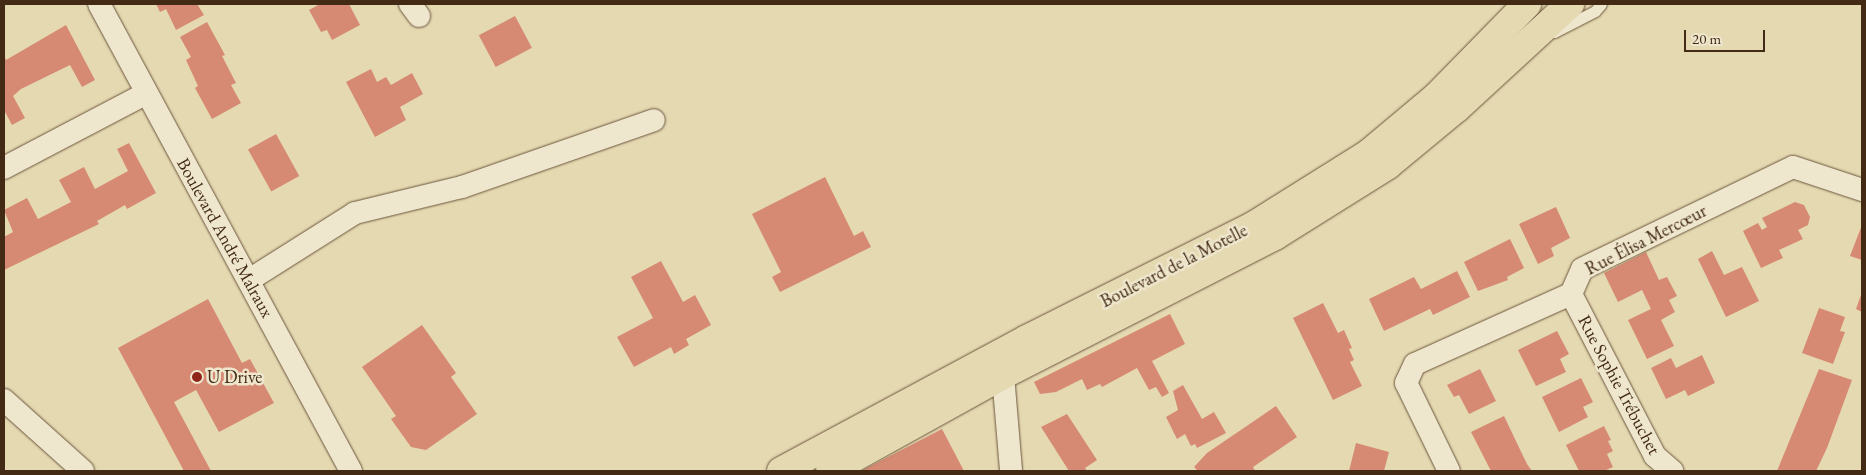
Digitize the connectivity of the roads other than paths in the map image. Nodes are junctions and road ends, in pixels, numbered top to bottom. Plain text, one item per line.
1 (99, 4) edge
2 (1527, 4) edge
3 (1570, 4) edge
4 (1601, 4) edge
5 (1526, 47) junction
6 (145, 94) junction
7 (654, 120) dead end
8 (4, 168) edge
9 (1862, 190) edge
10 (249, 280) junction
11 (1571, 294) junction
12 (1006, 362) junction
13 (4, 400) edge
14 (346, 468) edge
15 (83, 471) edge
16 (781, 471) edge
17 (830, 471) edge
18 (1011, 471) edge
19 (1449, 471) edge
20 (1672, 471) edge

1 - 6 street, Boulevard André Malraux
2 - 12 main road, Boulevard de la Motelle
3 - 5 main road, Boulevard de la Motelle
4 - 5 lane
5 - 12 main road, Boulevard de la Motelle
6 - 8 street
6 - 10 street, Boulevard André Malraux
7 - 10 street
9 - 11 street, Rue Élisa Mercœur
10 - 14 street, Boulevard André Malraux
11 - 19 street, Rue Élisa Mercœur
11 - 20 street, Rue Sophie Trébuchet
12 - 16 main road, Boulevard de la Motelle
12 - 17 main road, Boulevard de la Motelle
12 - 18 street
13 - 15 street

